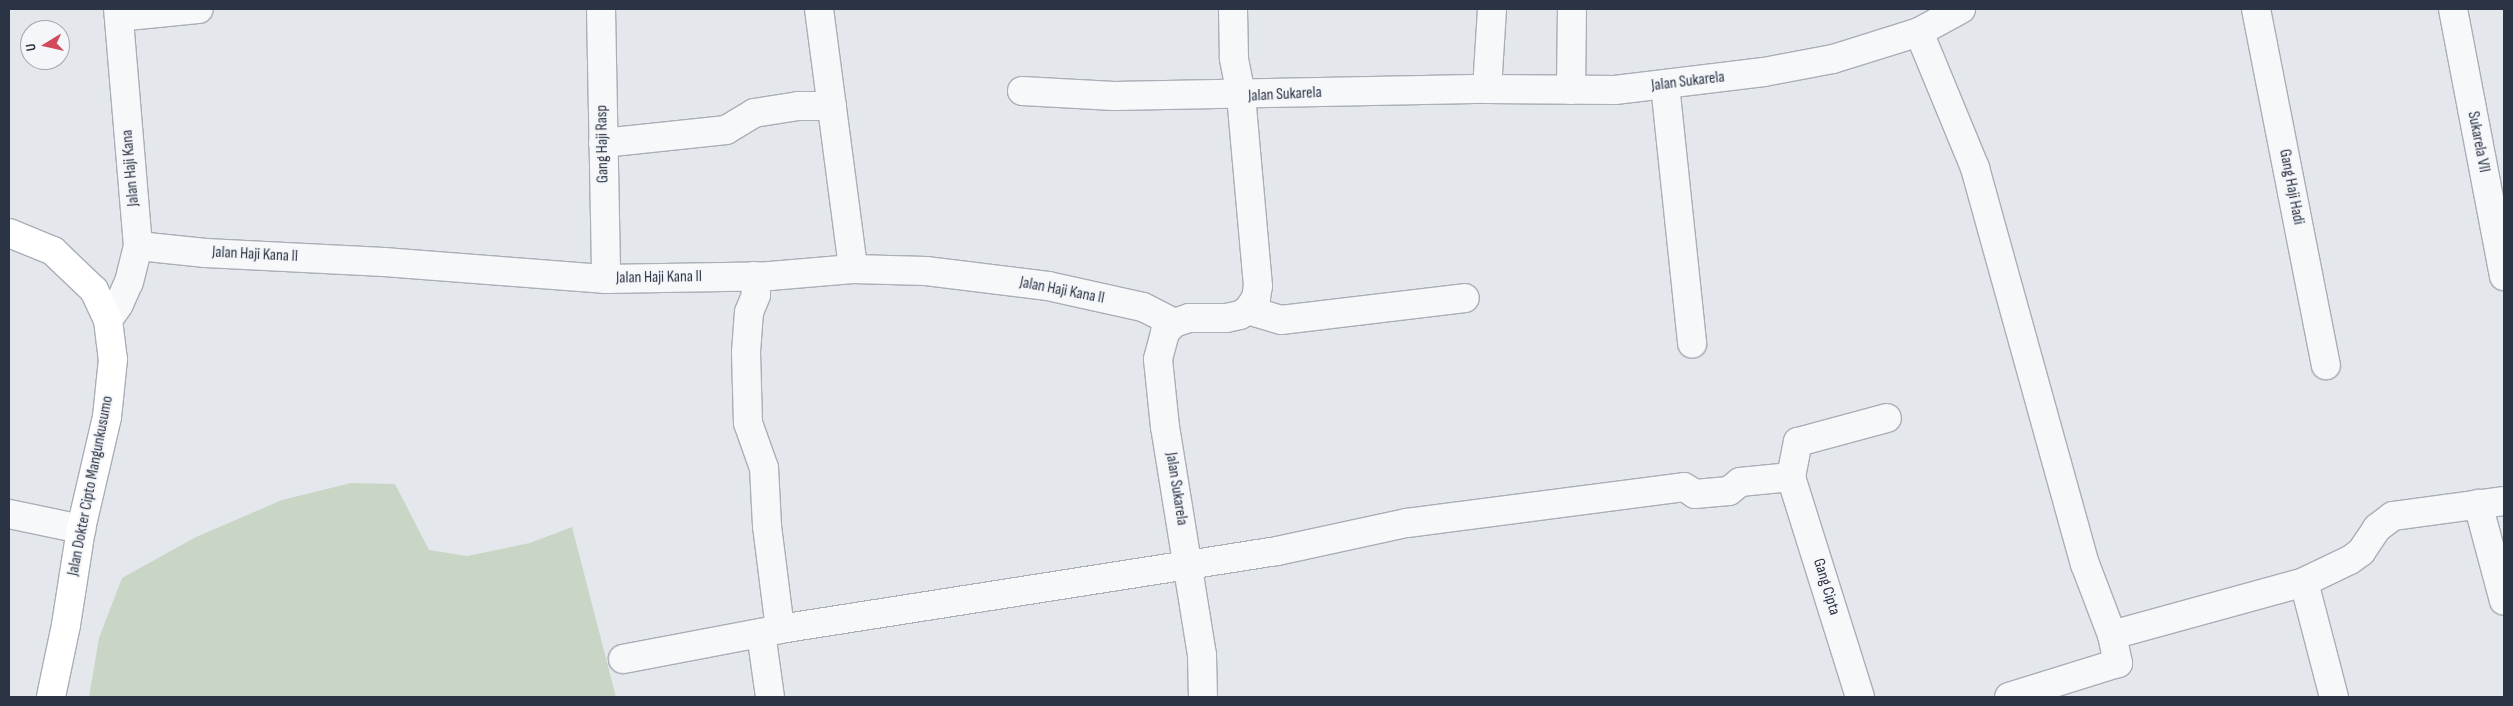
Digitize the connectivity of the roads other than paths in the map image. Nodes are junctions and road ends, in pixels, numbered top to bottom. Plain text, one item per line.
1 (199, 9) edge
2 (601, 9) edge
3 (820, 9) edge
4 (1233, 9) edge
5 (1492, 9) edge
6 (1572, 9) edge
7 (1961, 9) edge
8 (2256, 9) edge
9 (2453, 9) edge
10 (118, 13) edge
11 (1919, 32) junction
12 (1665, 85) junction
13 (1487, 89) junction
14 (1571, 90) junction
15 (1022, 91) dead end
16 (1241, 95) junction
17 (832, 106) junction
18 (603, 143) junction
19 (9, 234) edge
20 (138, 246) junction
21 (853, 269) junction
22 (754, 276) junction
23 (2504, 276) edge
24 (606, 279) junction
25 (1465, 298) dead end
26 (1248, 310) junction
27 (108, 320) junction
28 (1174, 322) junction
29 (1692, 344) dead end
30 (2326, 364) dead end
31 (1887, 418) dead end
32 (1791, 477) junction
33 (2491, 502) edge
34 (9, 514) edge
35 (81, 528) junction
36 (1188, 564) junction
37 (2304, 582) junction
38 (2504, 601) edge
39 (770, 631) junction
40 (2112, 635) junction
41 (623, 659) dead end
42 (51, 697) edge
43 (770, 697) edge
44 (1202, 697) edge
45 (1860, 697) edge
46 (2009, 697) edge
47 (2334, 697) edge

1 - 10 street
2 - 18 street, Gang Haji Rasp
3 - 17 street
4 - 16 street
5 - 13 street
6 - 14 street
7 - 11 street, Jalan Sukarela
8 - 30 street, Gang Haji Hadi
9 - 23 street, Sukarela VII
10 - 20 street, Jalan Haji Kana
11 - 12 street, Jalan Sukarela
11 - 40 street
12 - 14 street, Jalan Sukarela
12 - 29 street
13 - 14 street, Jalan Sukarela
13 - 16 street, Jalan Sukarela
15 - 16 street
16 - 26 street, Jalan Sukarela
17 - 18 street
17 - 21 street
18 - 24 street, Gang Haji Rasp
19 - 27 main road, Jalan Dokter Cipto Mangunkusumo
20 - 24 street, Jalan Haji Kana II
20 - 27 street, Jalan Haji Kana
21 - 22 street, Jalan Haji Kana II
21 - 28 street, Jalan Haji Kana II
22 - 24 street, Jalan Haji Kana II
22 - 39 street
25 - 26 street
26 - 28 street
27 - 35 main road, Jalan Dokter Cipto Mangunkusumo
28 - 36 street, Jalan Sukarela
31 - 32 street
32 - 36 street
32 - 45 street, Gang Cipta
33 - 37 street
33 - 38 street
34 - 35 street
35 - 42 main road, Jalan Dokter Cipto Mangunkusumo
36 - 39 street
36 - 44 street, Jalan Sukarela
37 - 40 street
37 - 47 street
39 - 41 street
39 - 43 street
40 - 46 street

